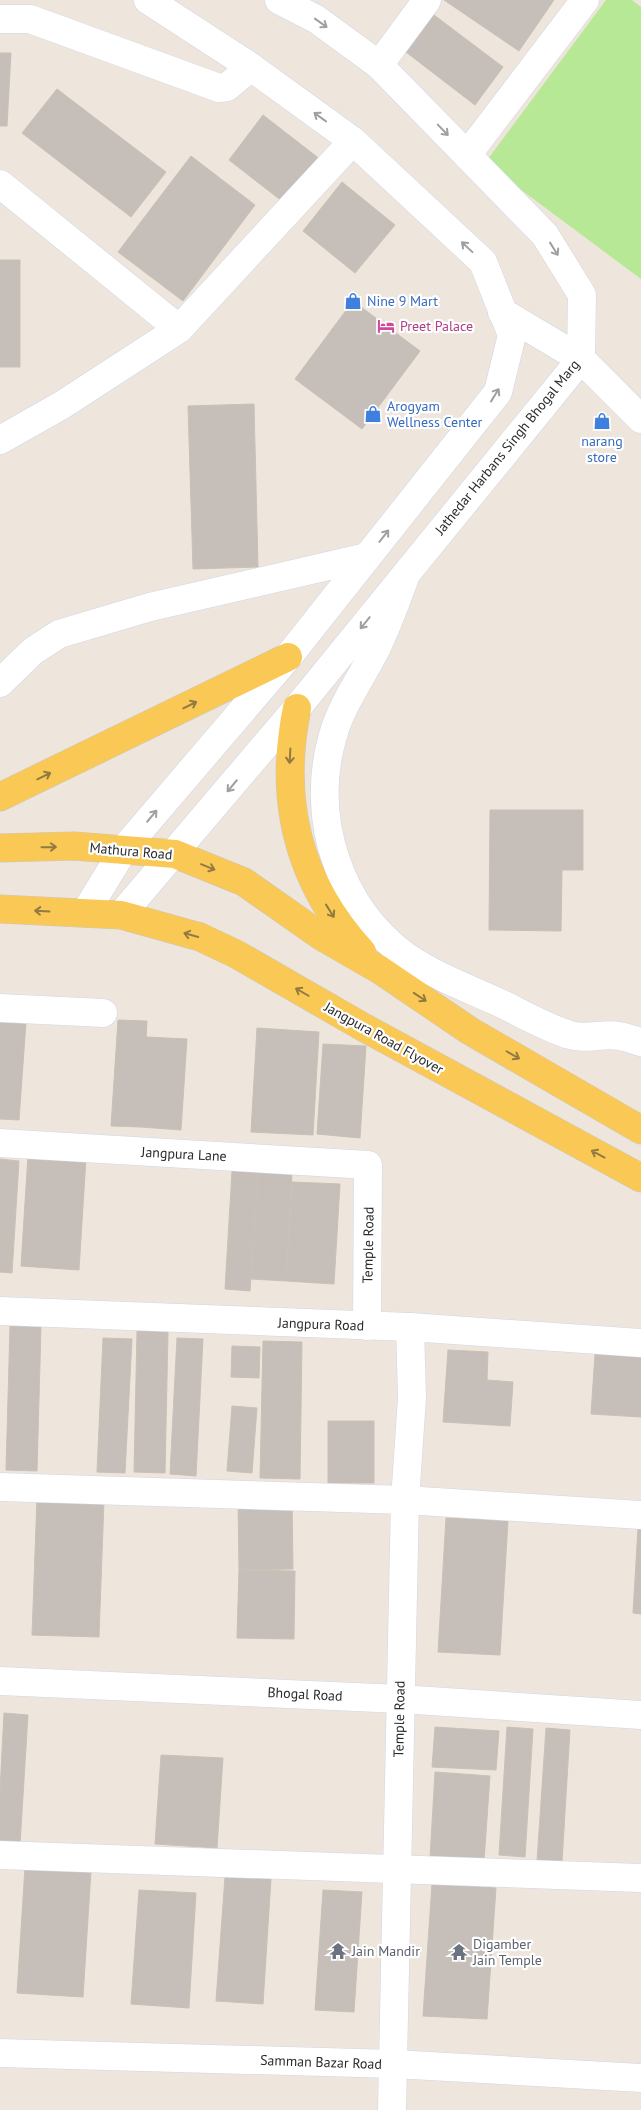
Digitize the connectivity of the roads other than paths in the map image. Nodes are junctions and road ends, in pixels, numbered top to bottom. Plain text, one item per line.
1 (148, 0) edge
2 (279, 0) edge
3 (427, 0) edge
4 (585, 0) edge
5 (0, 19) edge
6 (379, 65) junction
7 (251, 67) junction
8 (353, 141) junction
9 (467, 155) junction
10 (0, 184) edge
11 (502, 312) junction
12 (180, 329) junction
13 (581, 358) junction
14 (641, 418) edge
15 (0, 440) edge
16 (367, 557) junction
17 (407, 570) junction
18 (288, 656) junction
19 (0, 683) edge
20 (297, 708) junction
21 (0, 798) edge
22 (0, 848) edge
23 (124, 849) junction
24 (174, 854) junction
25 (0, 909) edge
26 (85, 914) junction
27 (121, 915) junction
28 (380, 970) junction
29 (0, 1008) edge
30 (102, 1012) dead end
31 (641, 1042) edge
32 (641, 1130) edge
33 (0, 1143) edge
34 (368, 1165) joint
35 (641, 1178) edge
36 (0, 1311) edge
37 (367, 1326) junction
38 (410, 1327) junction
39 (641, 1343) edge
40 (0, 1488) edge
41 (405, 1500) junction
42 (641, 1515) edge
43 (0, 1681) edge
44 (400, 1699) junction
45 (641, 1715) edge
46 (0, 1855) edge
47 (396, 1870) junction
48 (641, 1878) edge
49 (0, 2053) edge
50 (394, 2064) junction
51 (641, 2078) edge
52 (392, 2110) edge

1 - 7 street
2 -> 6 street, Jathedar Harbans Singh Bhogal Marg
3 - 6 street
4 - 9 street
5 - 7 street
6 -> 9 street, Jathedar Harbans Singh Bhogal Marg
8 -> 7 street
11 -> 8 street
8 - 12 street
9 -> 13 street, Jathedar Harbans Singh Bhogal Marg
10 - 12 street
11 - 13 street
16 -> 11 street
12 - 15 street
13 - 14 street
13 - 17 street, Jathedar Harbans Singh Bhogal Marg
16 - 18 street
16 - 19 street
17 -> 20 street, Jathedar Harbans Singh Bhogal Marg
17 - 31 street
21 -> 18 main road
23 -> 18 street
20 -> 24 street, Jathedar Harbans Singh Bhogal Marg
20 -> 28 main road
22 -> 23 main road, Mathura Road
23 - 24 main road, Mathura Road
23 - 26 street
24 - 27 street, Jathedar Harbans Singh Bhogal Marg
24 -> 28 main road, Mathura Road
26 -> 25 main road
26 - 27 main road
35 -> 27 main road, Jangpura Road Flyover
28 -> 32 main road
29 - 30 street
33 - 34 street, Jangpura Lane
34 - 37 street, Temple Road
36 - 37 street, Jangpura Road
37 - 38 street, Jangpura Road
38 - 39 street, Jangpura Road
38 - 41 street, Temple Road
40 - 41 street
41 - 42 street
41 - 44 street, Temple Road
43 - 44 street, Bhogal Road
44 - 45 street, Bhogal Road
44 - 47 street, Temple Road
46 - 47 street
47 - 48 street
47 - 50 street, Temple Road
49 - 50 street, Samman Bazar Road
50 - 51 street, Samman Bazar Road
50 - 52 street, Temple Road

